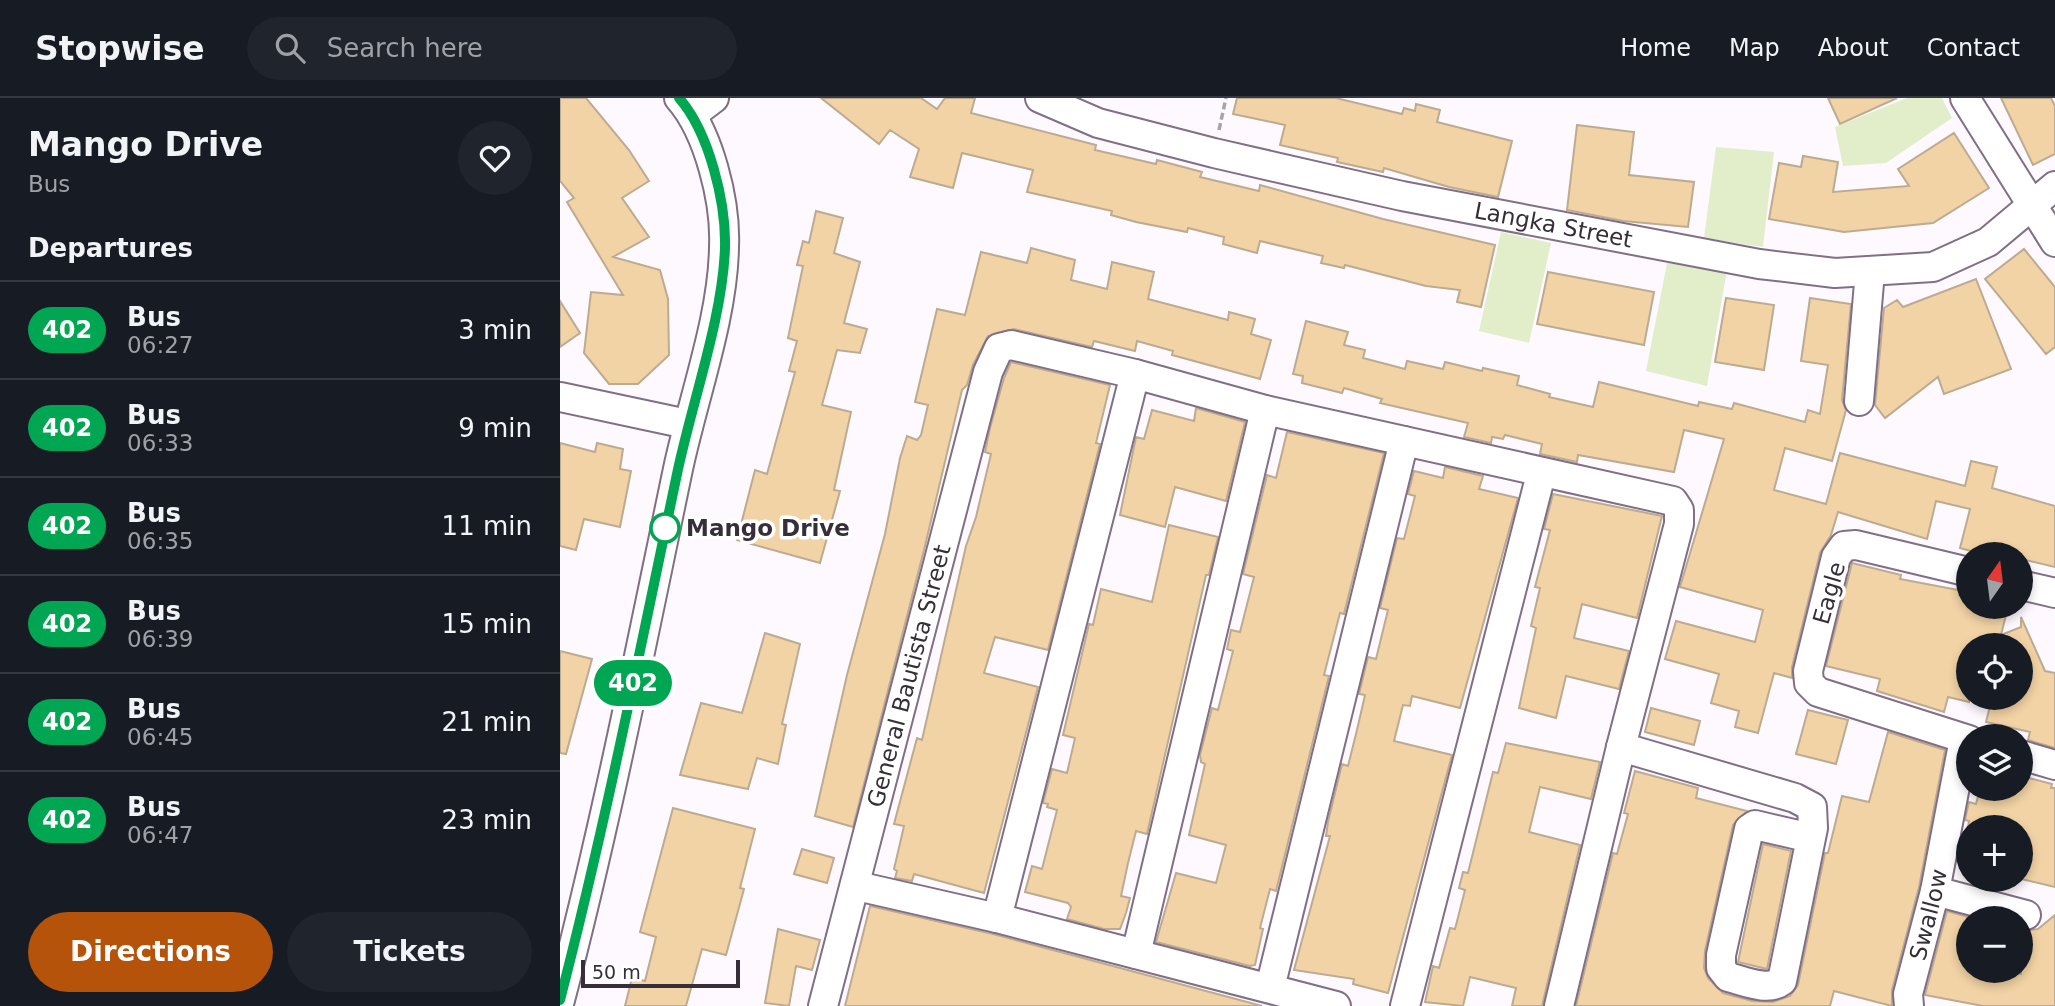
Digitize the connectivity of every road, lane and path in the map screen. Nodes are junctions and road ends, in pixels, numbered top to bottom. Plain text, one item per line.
1 (1040, 98) edge
2 (1226, 98) edge
3 (1965, 98) edge
4 (696, 103) edge
5 (1214, 153) junction
6 (2055, 187) edge
7 (2029, 205) junction
8 (2055, 242) edge
9 (1870, 271) junction
10 (1135, 374) junction
11 (560, 397) edge
12 (1858, 401) dead end
13 (1265, 410) junction
14 (687, 424) junction
15 (1404, 441) junction
16 (1541, 474) junction
17 (1956, 569) edge
18 (2034, 588) edge
19 (2055, 593) edge
20 (1956, 737) edge
21 (1621, 747) junction
22 (2033, 759) edge
23 (2055, 765) edge
24 (1956, 789) edge
25 (1811, 838) junction
26 (857, 886) junction
27 (1935, 891) junction
28 (1992, 906) edge
29 (998, 918) junction
30 (1136, 954) junction
31 (1270, 988) junction
32 (560, 1000) edge
33 (823, 1006) edge
34 (1336, 1006) edge
35 (1405, 1006) edge
36 (1559, 1006) edge
37 (1908, 1006) edge

1 - 5 street, Langka Street
2 - 5 path
3 - 7 street
4 - 14 street
5 - 9 street, Langka Street
6 - 7 street, Langka Street
7 - 8 street
7 - 9 street, Langka Street
9 - 12 street
10 - 13 street
10 - 26 street, General Bautista Street
10 - 29 street
11 - 14 street
13 - 15 street
13 - 30 street
14 - 32 street
15 - 16 street
15 - 31 street
16 - 21 street
16 - 35 street
17 - 20 street, Eagle
18 - 19 street
21 - 25 street
21 - 36 street
22 - 23 street
24 - 27 street, Swallow
25 - 25 street
26 - 29 street
26 - 33 street, General Bautista Street
27 - 28 street
27 - 37 street, Swallow
29 - 30 street
30 - 31 street
31 - 34 street

